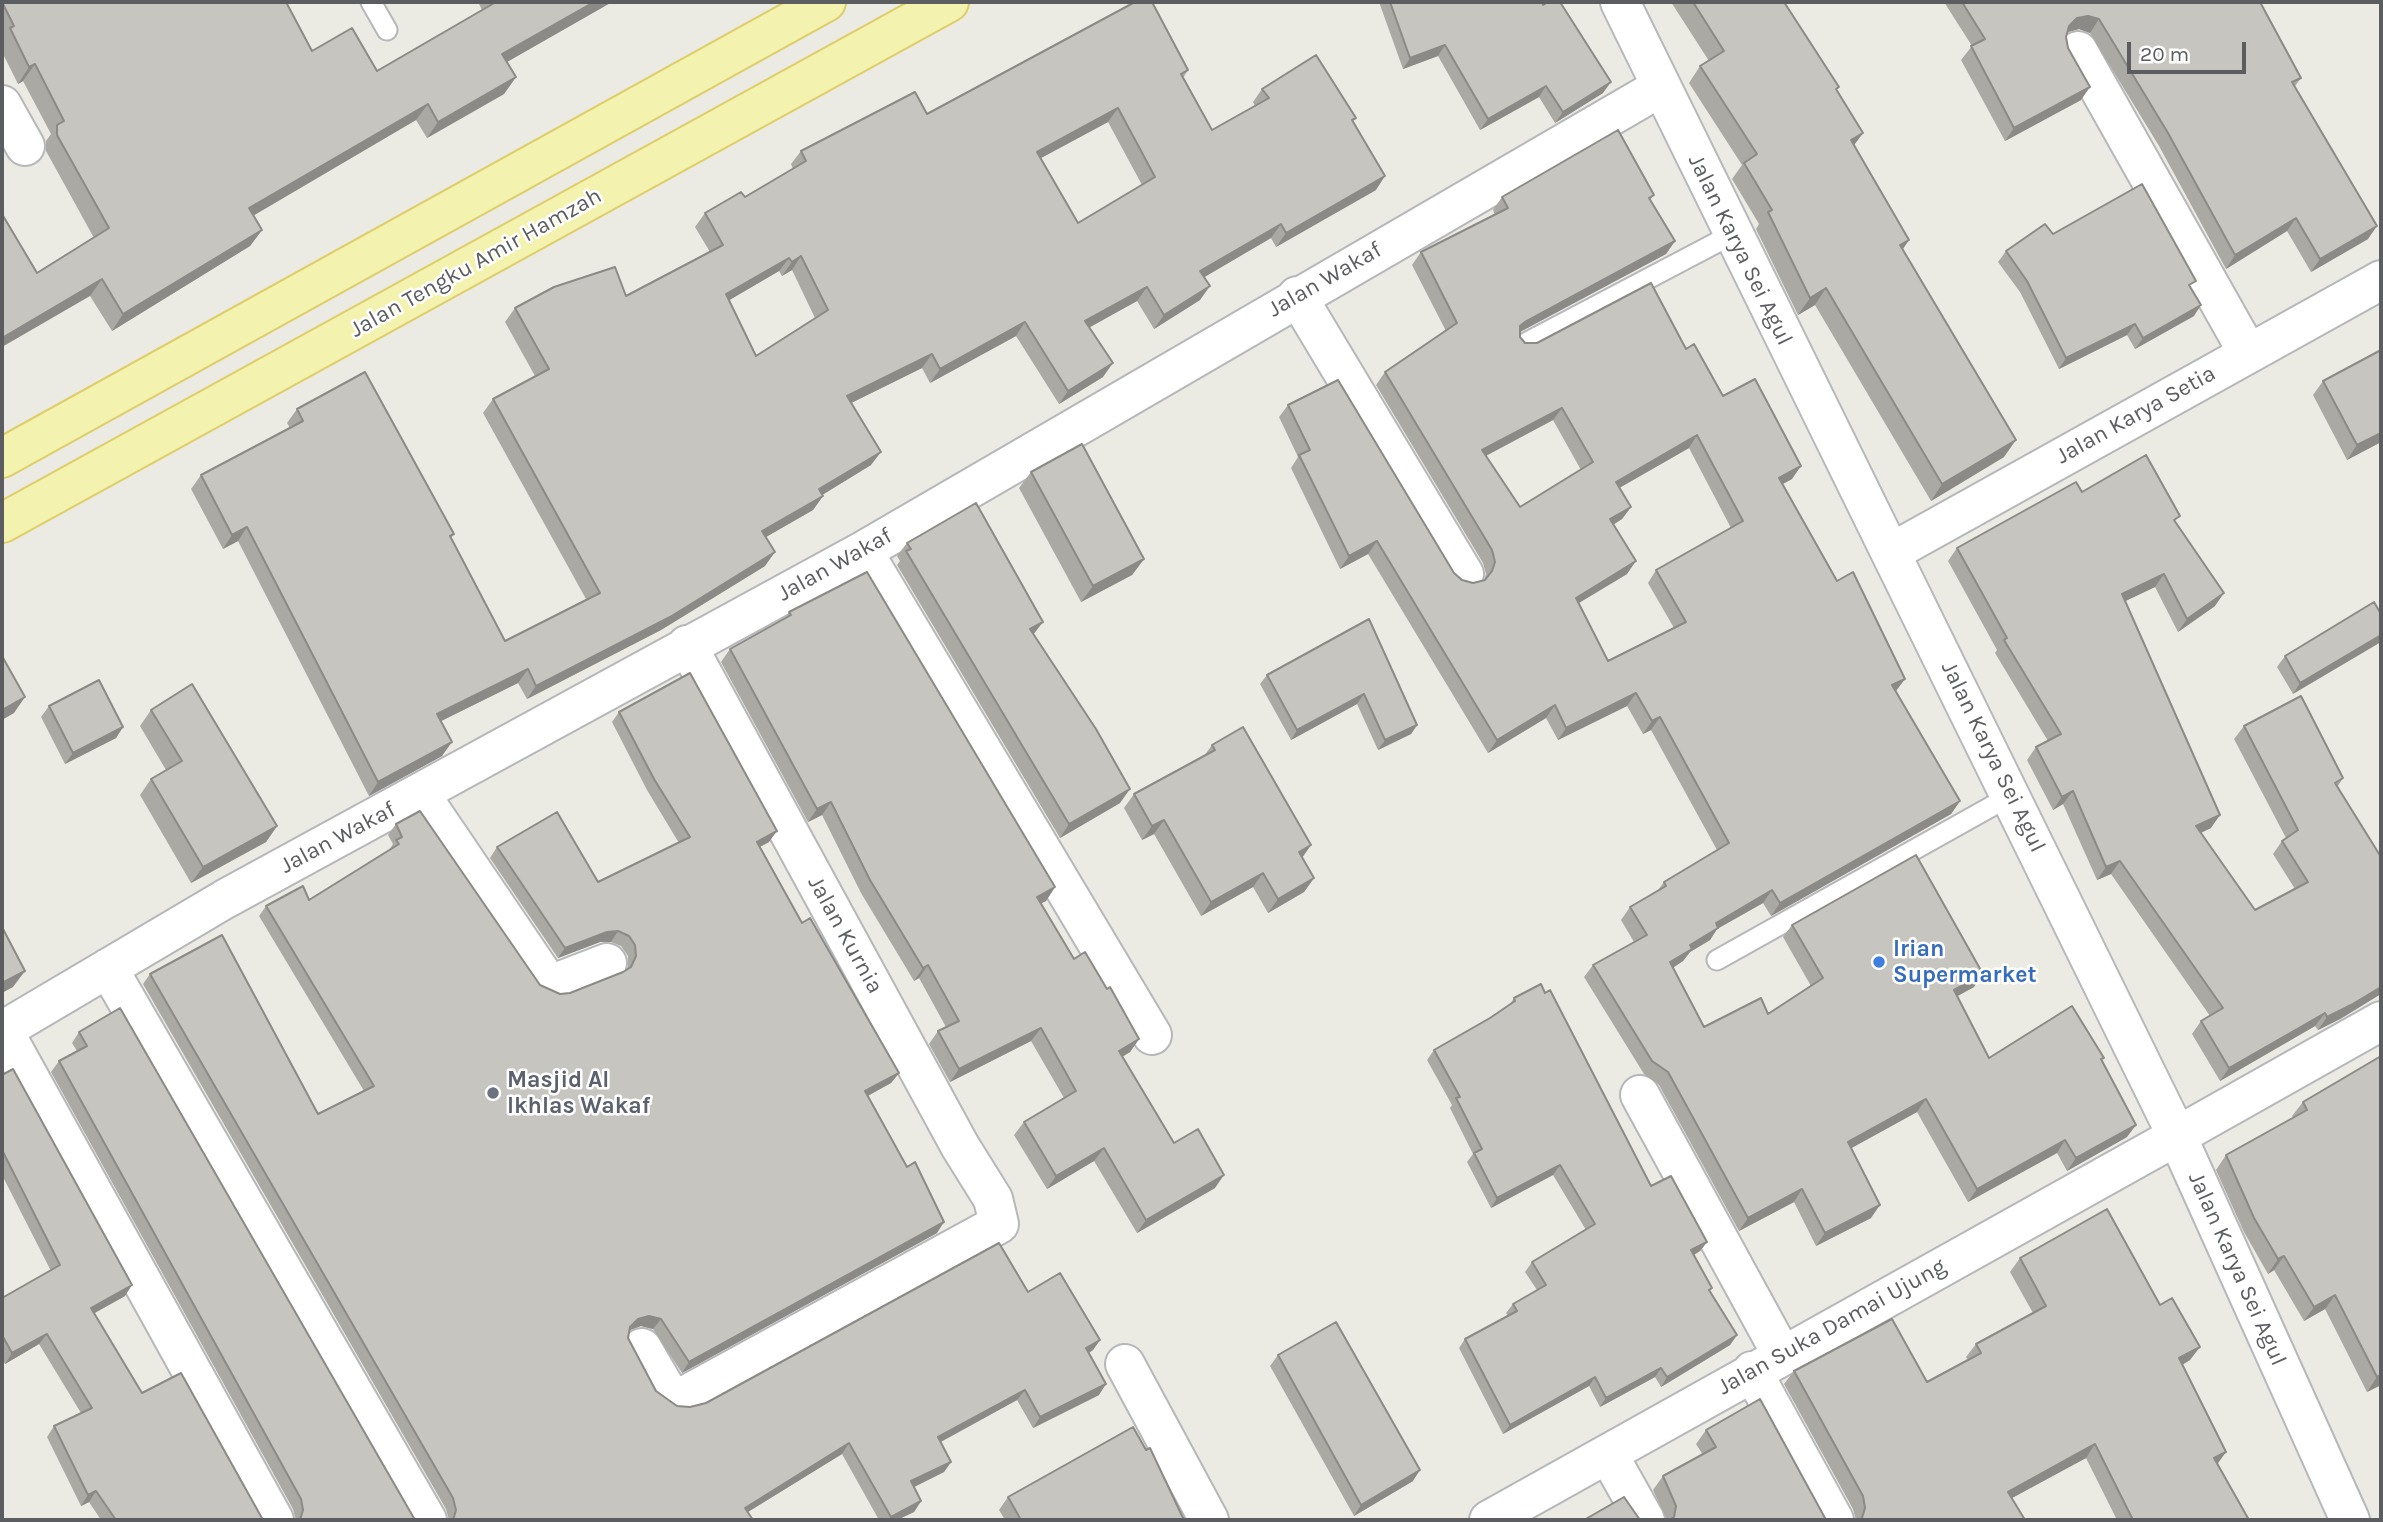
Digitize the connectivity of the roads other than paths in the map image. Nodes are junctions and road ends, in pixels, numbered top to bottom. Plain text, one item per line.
1 (371, 2) edge
2 (826, 2) edge
3 (949, 2) edge
4 (1620, 2) edge
5 (387, 30) dead end
6 (2078, 51) dead end
7 (1661, 87) junction
8 (2, 105) edge
9 (25, 146) dead end
10 (1733, 233) junction
11 (403, 238) junction
12 (2381, 280) edge
13 (430, 289) junction
14 (1297, 296) junction
15 (1522, 345) edge
16 (2248, 352) junction
17 (2, 458) edge
18 (2, 523) edge
19 (863, 551) junction
20 (1892, 552) junction
21 (1464, 574) dead end
22 (687, 645) junction
23 (420, 794) junction
24 (2012, 795) junction
25 (1717, 960) dead end
26 (607, 963) dead end
27 (108, 968) junction
28 (2381, 1021) edge
29 (2, 1031) edge
30 (1152, 1034) dead end
31 (1640, 1095) dead end
32 (2177, 1136) junction
33 (642, 1348) dead end
34 (1767, 1363) junction
35 (1125, 1364) dead end
36 (1608, 1454) junction
37 (274, 1520) edge
38 (427, 1520) edge
39 (1209, 1520) edge
40 (1489, 1520) edge
41 (1645, 1520) edge
42 (1834, 1520) edge
43 (2350, 1520) edge

1 - 5 lane
2 - 11 main road
3 - 13 main road, Jalan Tengku Amir Hamzah
4 - 7 street, Jalan Karya Sei Agul
6 - 16 street
7 - 10 street, Jalan Karya Sei Agul
7 - 14 street, Jalan Wakaf
8 - 9 street
10 - 15 lane
10 - 20 street, Jalan Karya Sei Agul
11 - 13 main road
11 - 17 main road
12 - 16 street, Jalan Karya Setia
13 - 18 main road, Jalan Tengku Amir Hamzah
14 - 19 street, Jalan Wakaf
14 - 21 street
16 - 20 street, Jalan Karya Setia
19 - 22 street, Jalan Wakaf
19 - 30 street
20 - 24 street, Jalan Karya Sei Agul
22 - 23 street, Jalan Wakaf
22 - 33 street, Jalan Kurnia
23 - 26 street
23 - 27 street, Jalan Wakaf
24 - 25 lane
24 - 32 street, Jalan Karya Sei Agul
27 - 29 street, Jalan Wakaf
27 - 38 street
28 - 32 street, Jalan Suka Damai Ujung
29 - 37 street
31 - 34 street
32 - 34 street, Jalan Suka Damai Ujung
32 - 43 street, Jalan Karya Sei Agul
34 - 36 street, Jalan Suka Damai Ujung
34 - 42 street
35 - 39 street
36 - 40 street, Jalan Suka Damai Ujung
36 - 41 street

